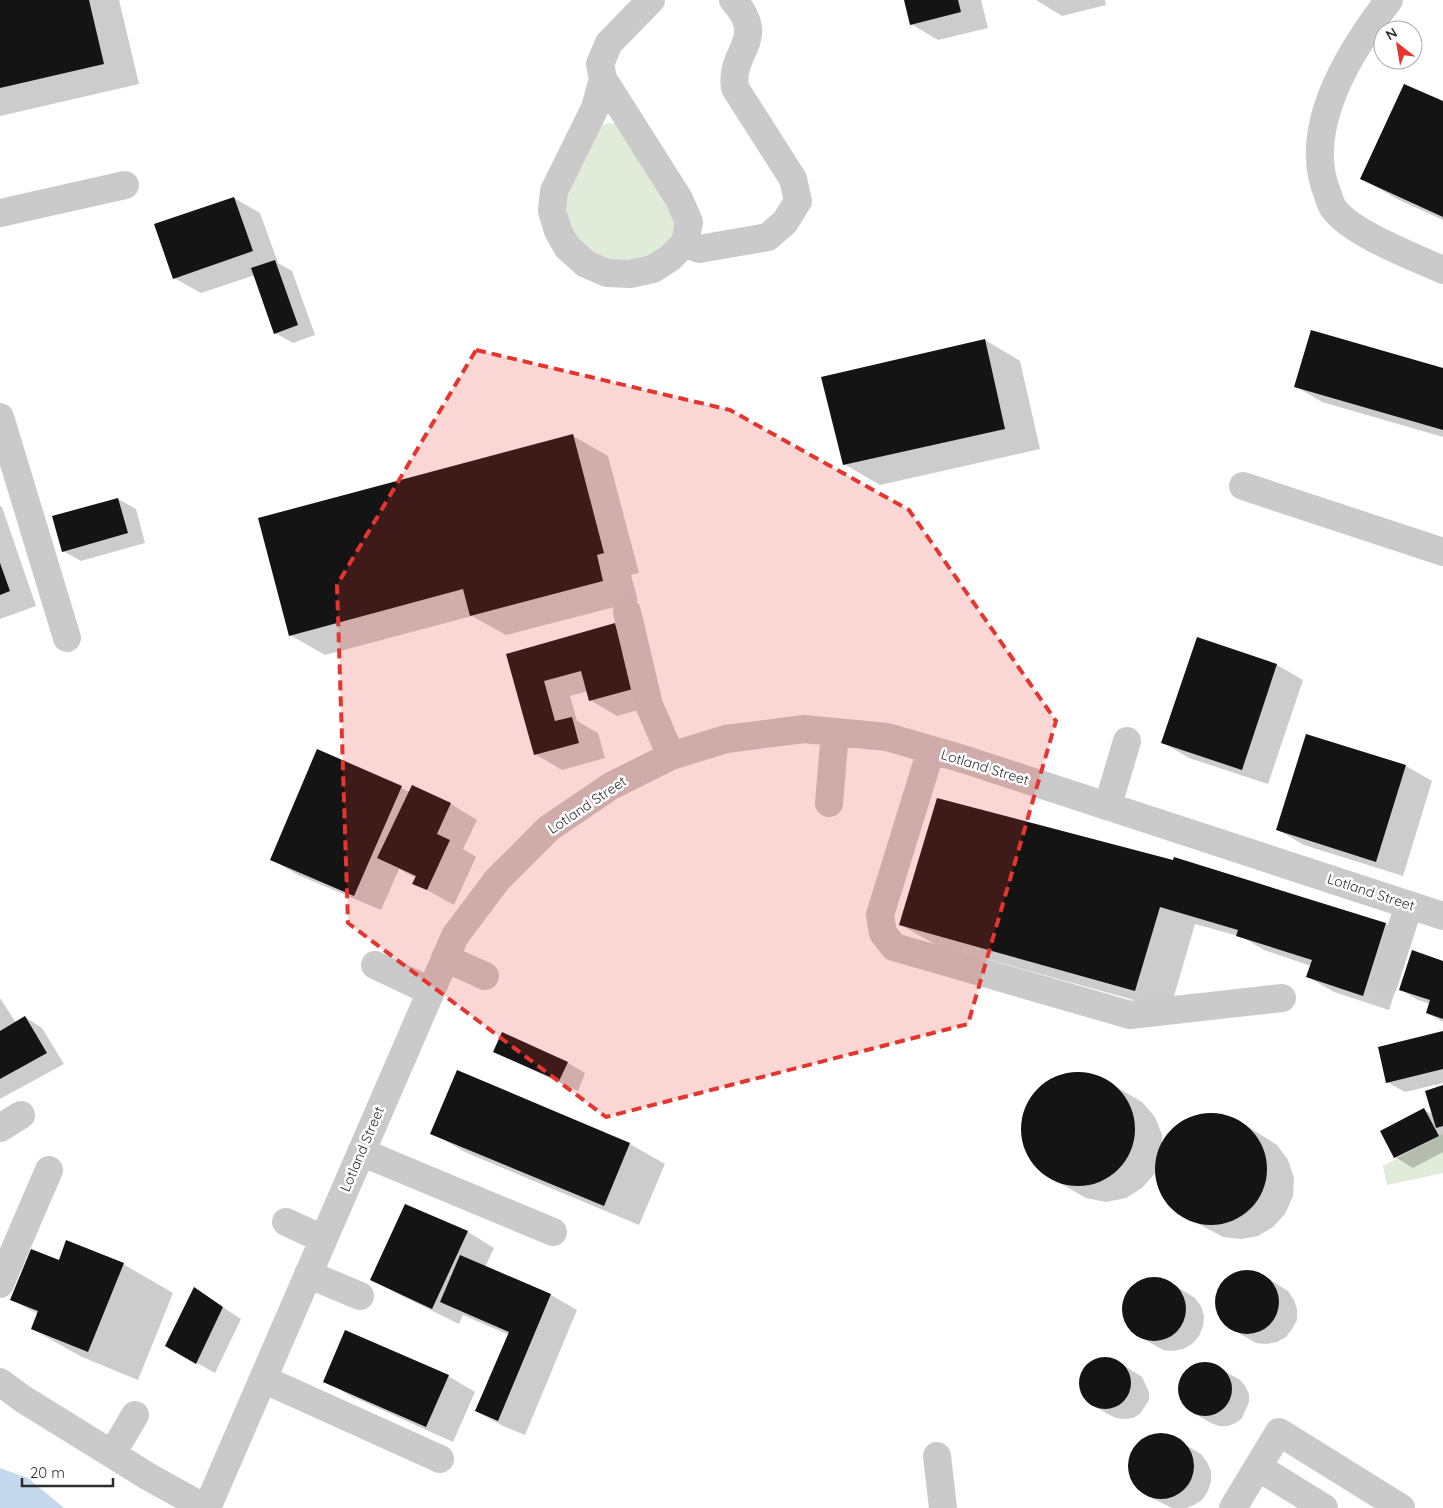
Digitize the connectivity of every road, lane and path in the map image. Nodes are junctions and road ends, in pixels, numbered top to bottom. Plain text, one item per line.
1 (651, 0) edge
2 (1389, 0) edge
3 (736, 3) edge
4 (603, 78) junction
5 (125, 185) dead end
6 (0, 213) edge
7 (685, 243) junction
8 (1443, 270) edge
9 (0, 417) edge
10 (1243, 486) dead end
11 (1443, 552) edge
12 (626, 612) dead end
13 (67, 638) dead end
14 (835, 732) junction
15 (1127, 741) dead end
16 (931, 750) junction
17 (671, 756) junction
18 (829, 803) dead end
19 (1108, 806) junction
20 (1409, 905) junction
21 (1441, 910) edge
22 (445, 958) junction
23 (375, 965) dead end
24 (485, 976) dead end
25 (1384, 983) dead end
26 (430, 991) junction
27 (1282, 998) dead end
28 (361, 1152) junction
29 (49, 1170) dead end
30 (286, 1222) dead end
31 (553, 1232) dead end
32 (324, 1238) junction
33 (308, 1274) junction
34 (0, 1284) edge
35 (360, 1296) dead end
36 (263, 1379) junction
37 (0, 1382) edge
38 (135, 1416) dead end
39 (112, 1454) junction
40 (937, 1456) dead end
41 (440, 1459) dead end
42 (1258, 1467) junction
43 (206, 1508) edge
44 (943, 1508) edge
45 (1233, 1508) edge
46 (1324, 1508) edge
47 (1401, 1508) edge

1 - 4 street
2 - 8 street
3 - 7 street
4 - 7 street
4 - 7 street
5 - 6 street
9 - 13 street
10 - 11 street
12 - 17 street
14 - 16 street, Lotland Street
14 - 17 street, Lotland Street
14 - 18 street
15 - 19 street
16 - 19 street, Lotland Street
16 - 27 street
17 - 22 street, Lotland Street
19 - 20 street, Lotland Street
20 - 21 street, Lotland Street
20 - 25 street
22 - 24 street
22 - 26 street, Lotland Street
23 - 26 street
26 - 28 street, Lotland Street
28 - 31 street
28 - 32 street, Lotland Street
29 - 34 street
30 - 32 street
32 - 33 street, Lotland Street
33 - 35 street
33 - 36 street, Lotland Street
36 - 41 street
36 - 43 street, Lotland Street
37 - 39 street
38 - 39 street
39 - 43 street
40 - 44 street
42 - 45 street
42 - 46 street
42 - 47 street

